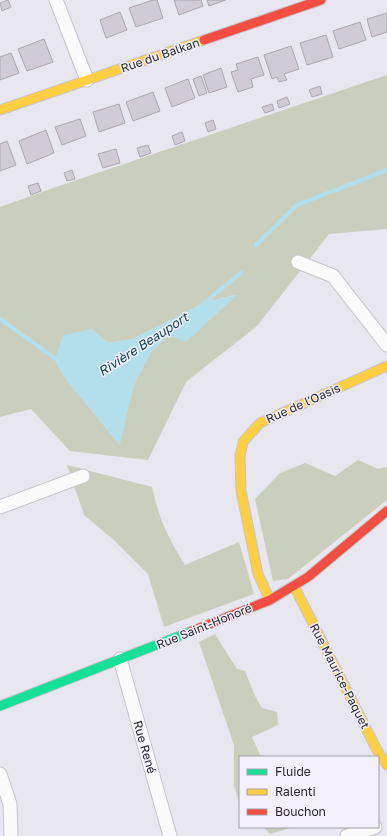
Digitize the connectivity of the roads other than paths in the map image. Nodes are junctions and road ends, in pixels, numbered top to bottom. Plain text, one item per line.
1 (56, 0) edge
2 (321, 0) edge
3 (87, 80) junction
4 (0, 110) edge
5 (298, 262) dead end
6 (387, 345) edge
7 (387, 366) edge
8 (83, 476) dead end
9 (0, 507) edge
10 (387, 511) edge
11 (294, 586) junction
12 (270, 600) junction
13 (120, 659) junction
14 (0, 706) edge
15 (387, 765) edge
16 (0, 774) edge
17 (374, 828) edge
18 (12, 836) edge
19 (170, 836) edge
20 (347, 836) edge

1 - 3 street
2 - 3 street, Rue du Balkan
3 - 4 street, Rue du Balkan
5 - 6 street
7 - 12 street, Rue de l'Oasis
8 - 9 street
10 - 11 street, Rue Saint-Honoré
11 - 12 street, Rue Saint-Honoré
11 - 15 street, Rue Maurice-Paquet
12 - 13 street, Rue Saint-Honoré
13 - 14 street, Rue Saint-Honoré
13 - 19 street, Rue René
16 - 18 street
17 - 20 street

